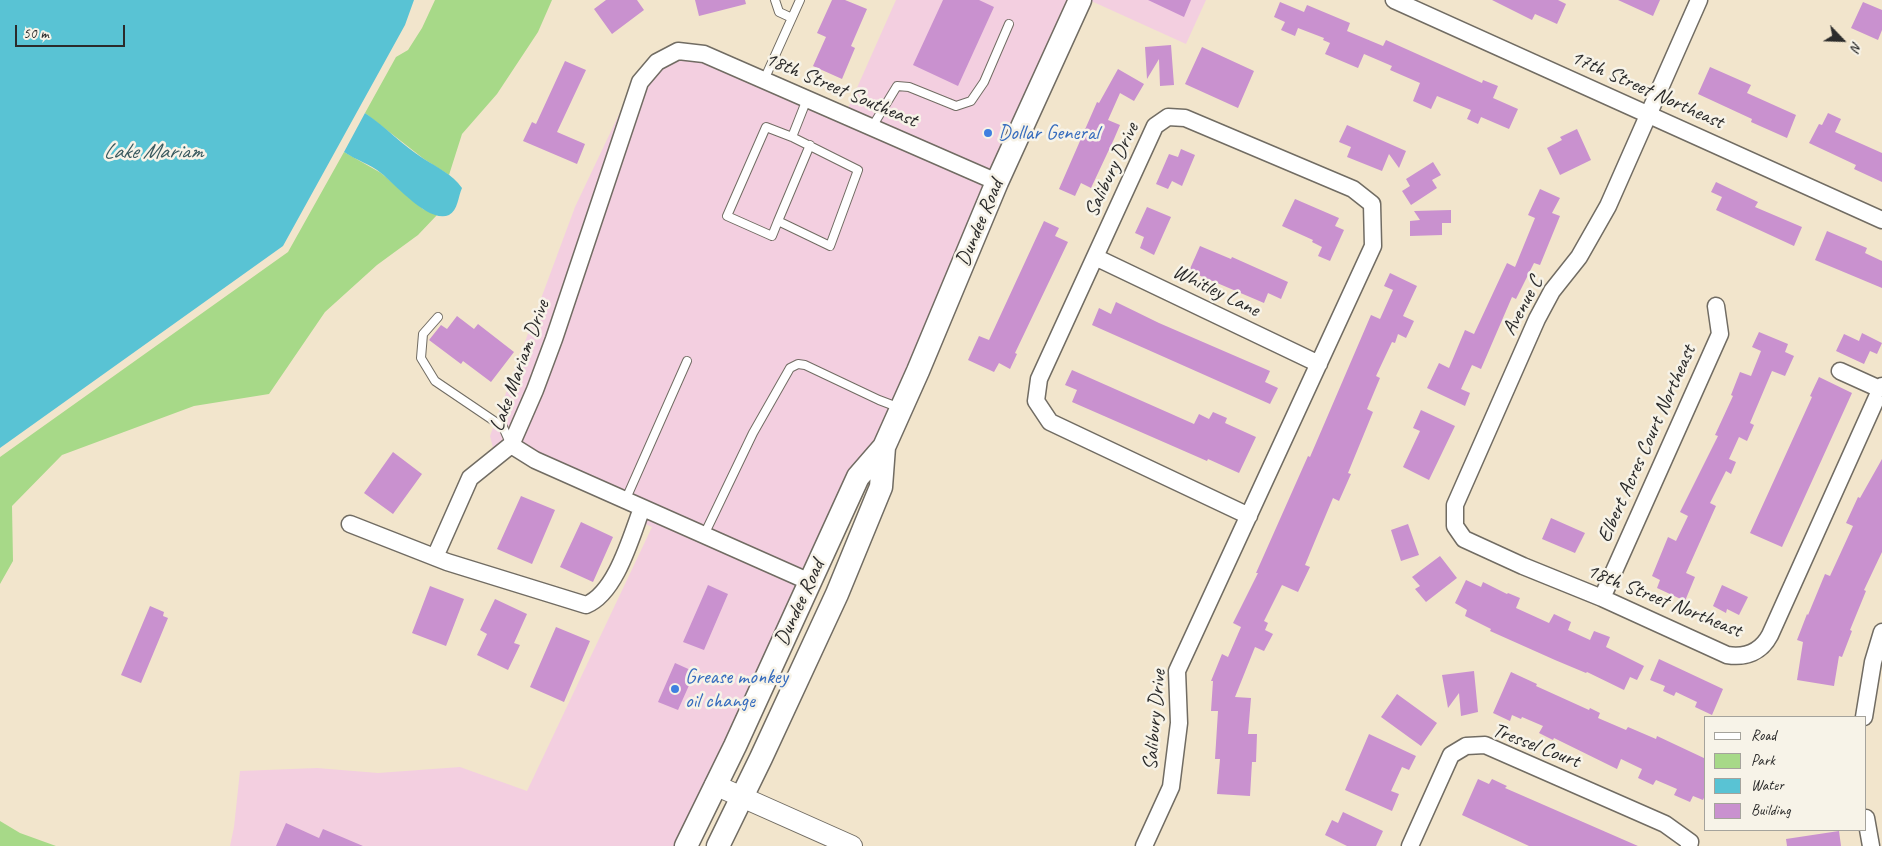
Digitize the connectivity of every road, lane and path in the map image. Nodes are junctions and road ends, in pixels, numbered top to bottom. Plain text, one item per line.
1 (775, 0) edge
2 (800, 0) edge
3 (1080, 0) edge
4 (1394, 0) edge
5 (1699, 0) edge
6 (792, 18) junction
7 (1008, 24) dead end
8 (666, 57) joint
9 (764, 80) junction
10 (807, 99) junction
11 (1648, 114) junction
12 (872, 127) junction
13 (792, 137) junction
14 (810, 145) junction
15 (997, 182) junction
16 (1882, 220) edge
17 (778, 221) junction
18 (1095, 257) junction
19 (1716, 306) dead end
20 (438, 317) dead end
21 (687, 361) dead end
22 (1319, 364) junction
23 (1840, 371) dead end
24 (1881, 387) edge
25 (901, 408) junction
26 (511, 444) junction
27 (884, 447) junction
28 (625, 501) junction
29 (642, 508) junction
30 (1249, 516) junction
31 (350, 524) dead end
32 (1455, 526) joint
33 (704, 535) junction
34 (435, 557) junction
35 (810, 582) junction
36 (1602, 598) junction
37 (1882, 632) edge
38 (1864, 716) edge
39 (715, 785) junction
40 (742, 796) junction
41 (1867, 825) edge
42 (686, 846) edge
43 (718, 846) edge
44 (852, 846) edge
45 (1144, 846) edge
46 (1410, 846) edge
47 (1689, 846) edge
48 (1870, 846) edge

1 - 6 lane
2 - 6 lane
3 - 15 main road, Dundee Road
4 - 11 street, 17th Street Northeast
5 - 11 street, Avenue C
6 - 9 lane
7 - 12 lane
8 - 9 street, 18th Street Southeast
8 - 26 street, Lake Mariam Drive
9 - 10 street, 18th Street Southeast
10 - 12 street, 18th Street Southeast
10 - 13 lane
11 - 16 street, 17th Street Northeast
11 - 32 street, Avenue C
12 - 15 street, 18th Street Southeast
13 - 14 lane
13 - 17 lane
14 - 17 lane
14 - 17 lane
15 - 25 main road, Dundee Road
18 - 22 street, Whitley Lane
18 - 22 street, Salibury Drive
18 - 30 street, Salibury Drive
19 - 36 street, Elbert Acres Court Northeast
20 - 26 lane
21 - 28 lane
22 - 30 street, Salibury Drive
23 - 24 street
24 - 36 street, 18th Street Northeast
25 - 27 main road, Dundee Road
25 - 33 lane
26 - 28 street, Lake Mariam Drive
26 - 34 street
27 - 35 main road, Dundee Road
27 - 40 main road, Dundee Road
28 - 29 street, Lake Mariam Drive
29 - 33 street, Lake Mariam Drive
29 - 34 street
30 - 45 street, Salibury Drive
31 - 34 street
32 - 36 street, 18th Street Northeast
33 - 35 street, Lake Mariam Drive
35 - 39 main road, Dundee Road
37 - 38 street
39 - 40 street
39 - 42 main road, Dundee Road
40 - 43 main road, Dundee Road
40 - 44 street
41 - 48 street
46 - 47 street, Tressel Court

